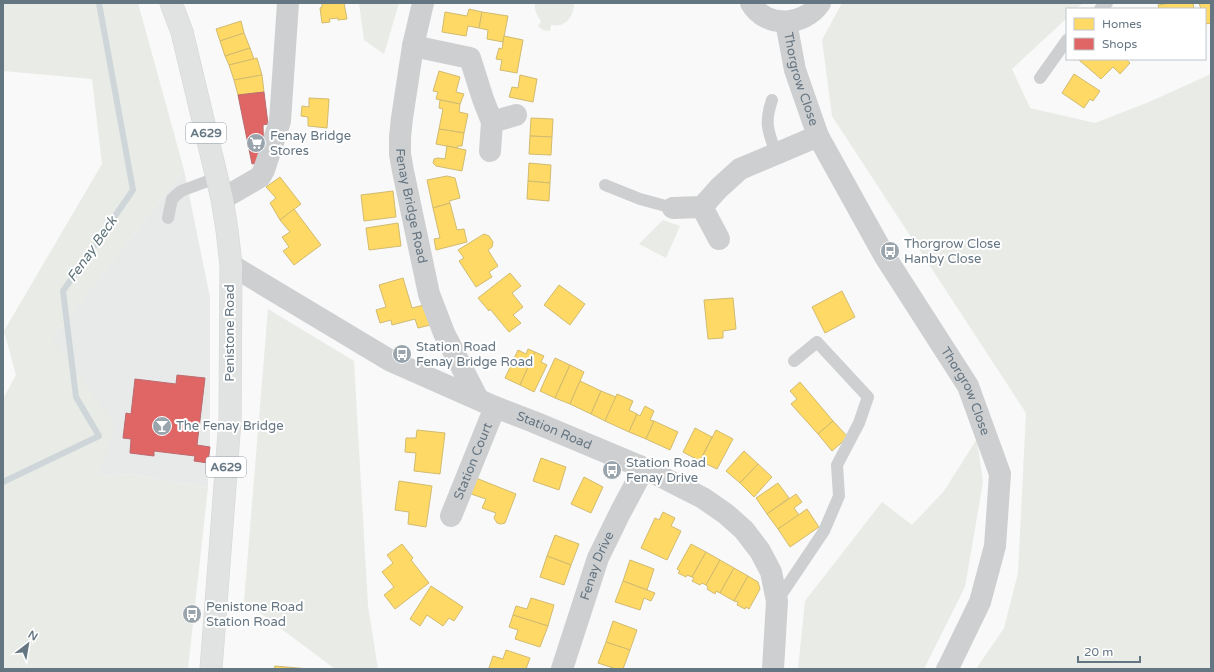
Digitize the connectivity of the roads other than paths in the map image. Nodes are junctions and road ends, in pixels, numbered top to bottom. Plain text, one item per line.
1 (171, 3) edge
2 (288, 3) edge
3 (423, 3) edge
4 (751, 3) edge
5 (820, 3) edge
6 (786, 22) junction
7 (1066, 41) edge
8 (413, 46) junction
9 (1040, 78) dead end
10 (772, 100) dead end
11 (516, 115) dead end
12 (492, 122) junction
13 (818, 136) junction
14 (490, 152) dead end
15 (776, 153) junction
16 (216, 178) junction
17 (605, 186) dead end
18 (222, 200) junction
19 (702, 207) junction
20 (673, 208) joint
21 (168, 218) dead end
22 (719, 239) dead end
23 (231, 266) junction
24 (794, 361) dead end
25 (486, 403) junction
26 (644, 468) junction
27 (452, 516) dead end
28 (777, 601) junction
29 (211, 669) edge
30 (562, 669) edge
31 (773, 669) edge
32 (947, 669) edge

1 - 16 highway, Penistone Road / A629
2 - 18 street
3 - 8 street, Fenay Bridge Road
4 - 6 street
5 - 6 street
6 - 13 street, Thorgrow Close
7 - 9 lane
8 - 12 street
8 - 25 street, Fenay Bridge Road
10 - 15 lane
11 - 12 street
12 - 14 street
13 - 15 street, Thorgrow Close
13 - 32 street, Thorgrow Close
15 - 19 street, Thorgrow Close
16 - 18 highway, Penistone Road / A629
16 - 21 lane
17 - 20 lane
18 - 23 highway, Penistone Road / A629
19 - 20 street
19 - 22 street
23 - 25 street, Station Road
23 - 29 highway, Penistone Road / A629
24 - 28 lane
25 - 26 street, Station Road
25 - 27 street, Station Court
26 - 28 street, Station Road
26 - 30 street, Fenay Drive
28 - 31 street, Station Road

